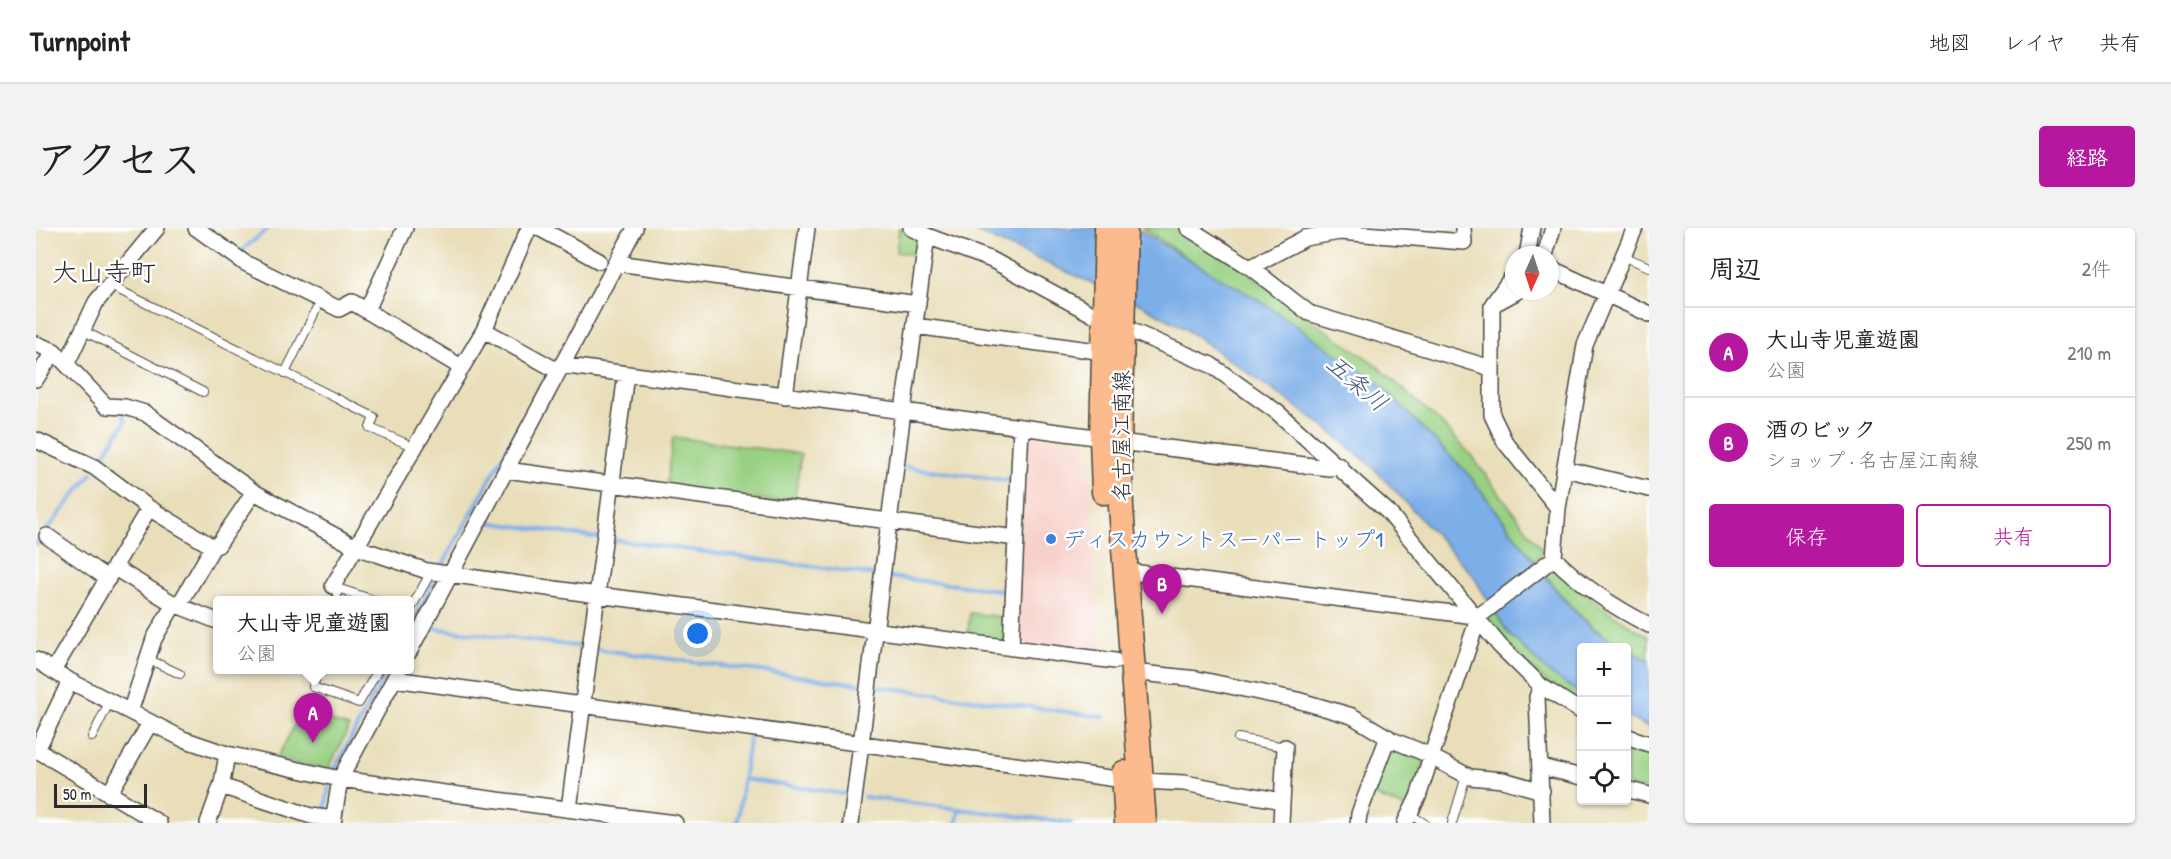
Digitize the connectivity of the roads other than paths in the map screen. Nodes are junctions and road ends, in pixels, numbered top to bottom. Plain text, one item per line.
1 (157, 228) edge
2 (196, 228) edge
3 (405, 228) edge
4 (529, 228) edge
5 (539, 228) edge
6 (635, 228) edge
7 (807, 228) edge
8 (912, 228) edge
9 (1107, 228) edge
10 (1125, 228) edge
11 (1188, 228) edge
12 (1463, 228) edge
13 (1532, 228) edge
14 (1635, 228) edge
15 (1550, 230) edge
16 (216, 235) edge
17 (927, 236) junction
18 (1529, 246) edge
19 (1547, 246) edge
20 (1623, 256) junction
21 (599, 261) dead end
22 (616, 263) junction
23 (1250, 267) junction
24 (1649, 267) edge
25 (1559, 272) edge
26 (109, 285) junction
27 (1505, 287) edge
28 (799, 288) junction
29 (1606, 295) junction
30 (1505, 298) edge
31 (918, 304) junction
32 (1492, 305) junction
33 (316, 310) dead end
34 (367, 310) junction
35 (1649, 314) edge
36 (1115, 317) junction
37 (915, 326) junction
38 (82, 330) junction
39 (484, 330) junction
40 (36, 344) edge
41 (54, 351) junction
42 (1104, 352) junction
43 (67, 363) junction
44 (461, 367) junction
45 (555, 367) junction
46 (1491, 368) junction
47 (285, 373) junction
48 (626, 374) junction
49 (36, 379) edge
50 (203, 392) dead end
51 (785, 396) junction
52 (903, 411) junction
53 (1021, 427) junction
54 (1111, 440) junction
55 (405, 443) dead end
56 (38, 445) edge
57 (1340, 466) junction
58 (1565, 469) junction
59 (506, 470) junction
60 (612, 484) junction
61 (1649, 489) edge
62 (254, 492) junction
63 (149, 508) junction
64 (1558, 508) junction
65 (890, 521) junction
66 (47, 536) dead end
67 (1016, 538) junction
68 (213, 547) junction
69 (356, 547) junction
70 (1551, 561) junction
71 (1124, 571) junction
72 (112, 573) junction
73 (440, 573) junction
74 (336, 592) edge
75 (597, 595) junction
76 (355, 596) edge
77 (176, 605) junction
78 (414, 606) edge
79 (1477, 618) junction
80 (213, 619) edge
81 (1649, 625) edge
82 (875, 630) junction
83 (414, 639) edge
84 (1011, 648) junction
85 (148, 659) junction
86 (36, 660) edge
87 (1124, 667) junction
88 (54, 671) junction
89 (180, 674) dead end
90 (317, 674) edge
91 (375, 674) edge
92 (397, 674) edge
93 (70, 681) junction
94 (1541, 686) junction
95 (110, 702) junction
96 (583, 706) junction
97 (1577, 709) edge
98 (130, 712) junction
99 (150, 723) junction
100 (92, 737) dead end
101 (1388, 737) junction
102 (1238, 738) dead end
103 (1631, 738) edge
104 (860, 742) junction
105 (1649, 744) edge
106 (1286, 747) joint
107 (36, 751) edge
108 (227, 754) junction
109 (1432, 756) junction
110 (1541, 767) junction
111 (1466, 776) junction
112 (1577, 776) edge
113 (334, 777) junction
114 (1132, 781) junction
115 (221, 786) junction
116 (1631, 790) edge
117 (1542, 791) junction
118 (109, 794) junction
119 (1649, 795) edge
120 (1282, 801) junction
121 (569, 809) junction
122 (1407, 818) edge
123 (322, 819) edge
124 (618, 819) edge
125 (159, 823) edge
126 (208, 823) edge
127 (675, 823) edge
128 (850, 823) edge
129 (1127, 823) edge
130 (1144, 823) edge
131 (1281, 823) edge
132 (1358, 823) edge
133 (1424, 823) edge
134 (1452, 823) edge
135 (1542, 823) edge

1 - 26 street
2 - 16 street
3 - 34 street
4 - 39 street
5 - 21 street
6 - 22 street
7 - 28 street
8 - 17 street
9 - 36 main road, 名古屋江南線
10 - 36 main road, 名古屋江南線
11 - 23 street
12 - 23 street
13 - 18 street
14 - 20 street
15 - 19 street
16 - 34 street
17 - 31 street
17 - 36 street
20 - 24 lane
20 - 29 street
22 - 28 street
22 - 45 street
23 - 46 street
25 - 29 street
26 - 38 street
26 - 47 lane
27 - 32 street
28 - 31 street
28 - 51 street
29 - 35 street
29 - 58 street
30 - 32 street
31 - 37 street
32 - 46 street
33 - 47 lane
34 - 44 street
36 - 42 main road, 名古屋江南線
36 - 54 main road, 名古屋江南線
36 - 57 street
37 - 42 street
37 - 52 street
38 - 43 street
38 - 50 lane
39 - 44 street
39 - 45 street
40 - 41 street
41 - 43 street
41 - 49 street
42 - 54 main road, 名古屋江南線
43 - 62 street
44 - 69 street
45 - 48 street
45 - 59 street
46 - 64 street
47 - 55 lane
48 - 51 street
48 - 60 street
51 - 52 street
52 - 53 street
52 - 65 street
53 - 54 street
53 - 67 street
54 - 57 street
54 - 71 main road, 名古屋江南線
54 - 87 main road, 名古屋江南線
56 - 63 street
57 - 79 street
58 - 61 street
58 - 64 street
59 - 60 street
59 - 73 street
60 - 65 street
60 - 75 street
62 - 68 street
62 - 69 street
63 - 68 street
63 - 72 street
64 - 70 street
65 - 67 street
65 - 82 street
66 - 72 street
67 - 84 street
68 - 77 street
69 - 73 street
69 - 74 street
70 - 79 street
70 - 81 street
71 - 79 street
71 - 87 main road, 名古屋江南線
72 - 77 street
72 - 88 street
73 - 75 street
73 - 78 lane
73 - 83 street
74 - 76 lane
75 - 82 street
75 - 96 street
77 - 80 street
77 - 85 street
79 - 94 street
79 - 109 street
82 - 84 street
82 - 104 street
84 - 87 street
85 - 89 lane
85 - 98 street
86 - 88 street
87 - 101 street
87 - 114 main road, 名古屋江南線
88 - 93 street
90 - 91 lane
92 - 96 street
92 - 113 street
93 - 95 street
93 - 107 street
94 - 97 street
94 - 110 street
95 - 98 street
95 - 100 lane
96 - 104 street
96 - 121 street
98 - 99 street
99 - 108 street
99 - 118 street
101 - 109 street
101 - 132 street
102 - 106 lane
103 - 105 street
104 - 114 street
104 - 128 street
106 - 120 street
107 - 118 street
108 - 113 street
108 - 115 street
109 - 111 street
109 - 122 street
110 - 112 street
110 - 117 street
111 - 117 street
111 - 134 lane
113 - 121 street
113 - 123 street
114 - 120 street
114 - 129 main road, 名古屋江南線
114 - 130 main road, 名古屋江南線
115 - 123 street
115 - 126 street
116 - 119 street
117 - 135 street
118 - 125 street
120 - 131 street
121 - 124 street
122 - 133 lane
124 - 127 street

